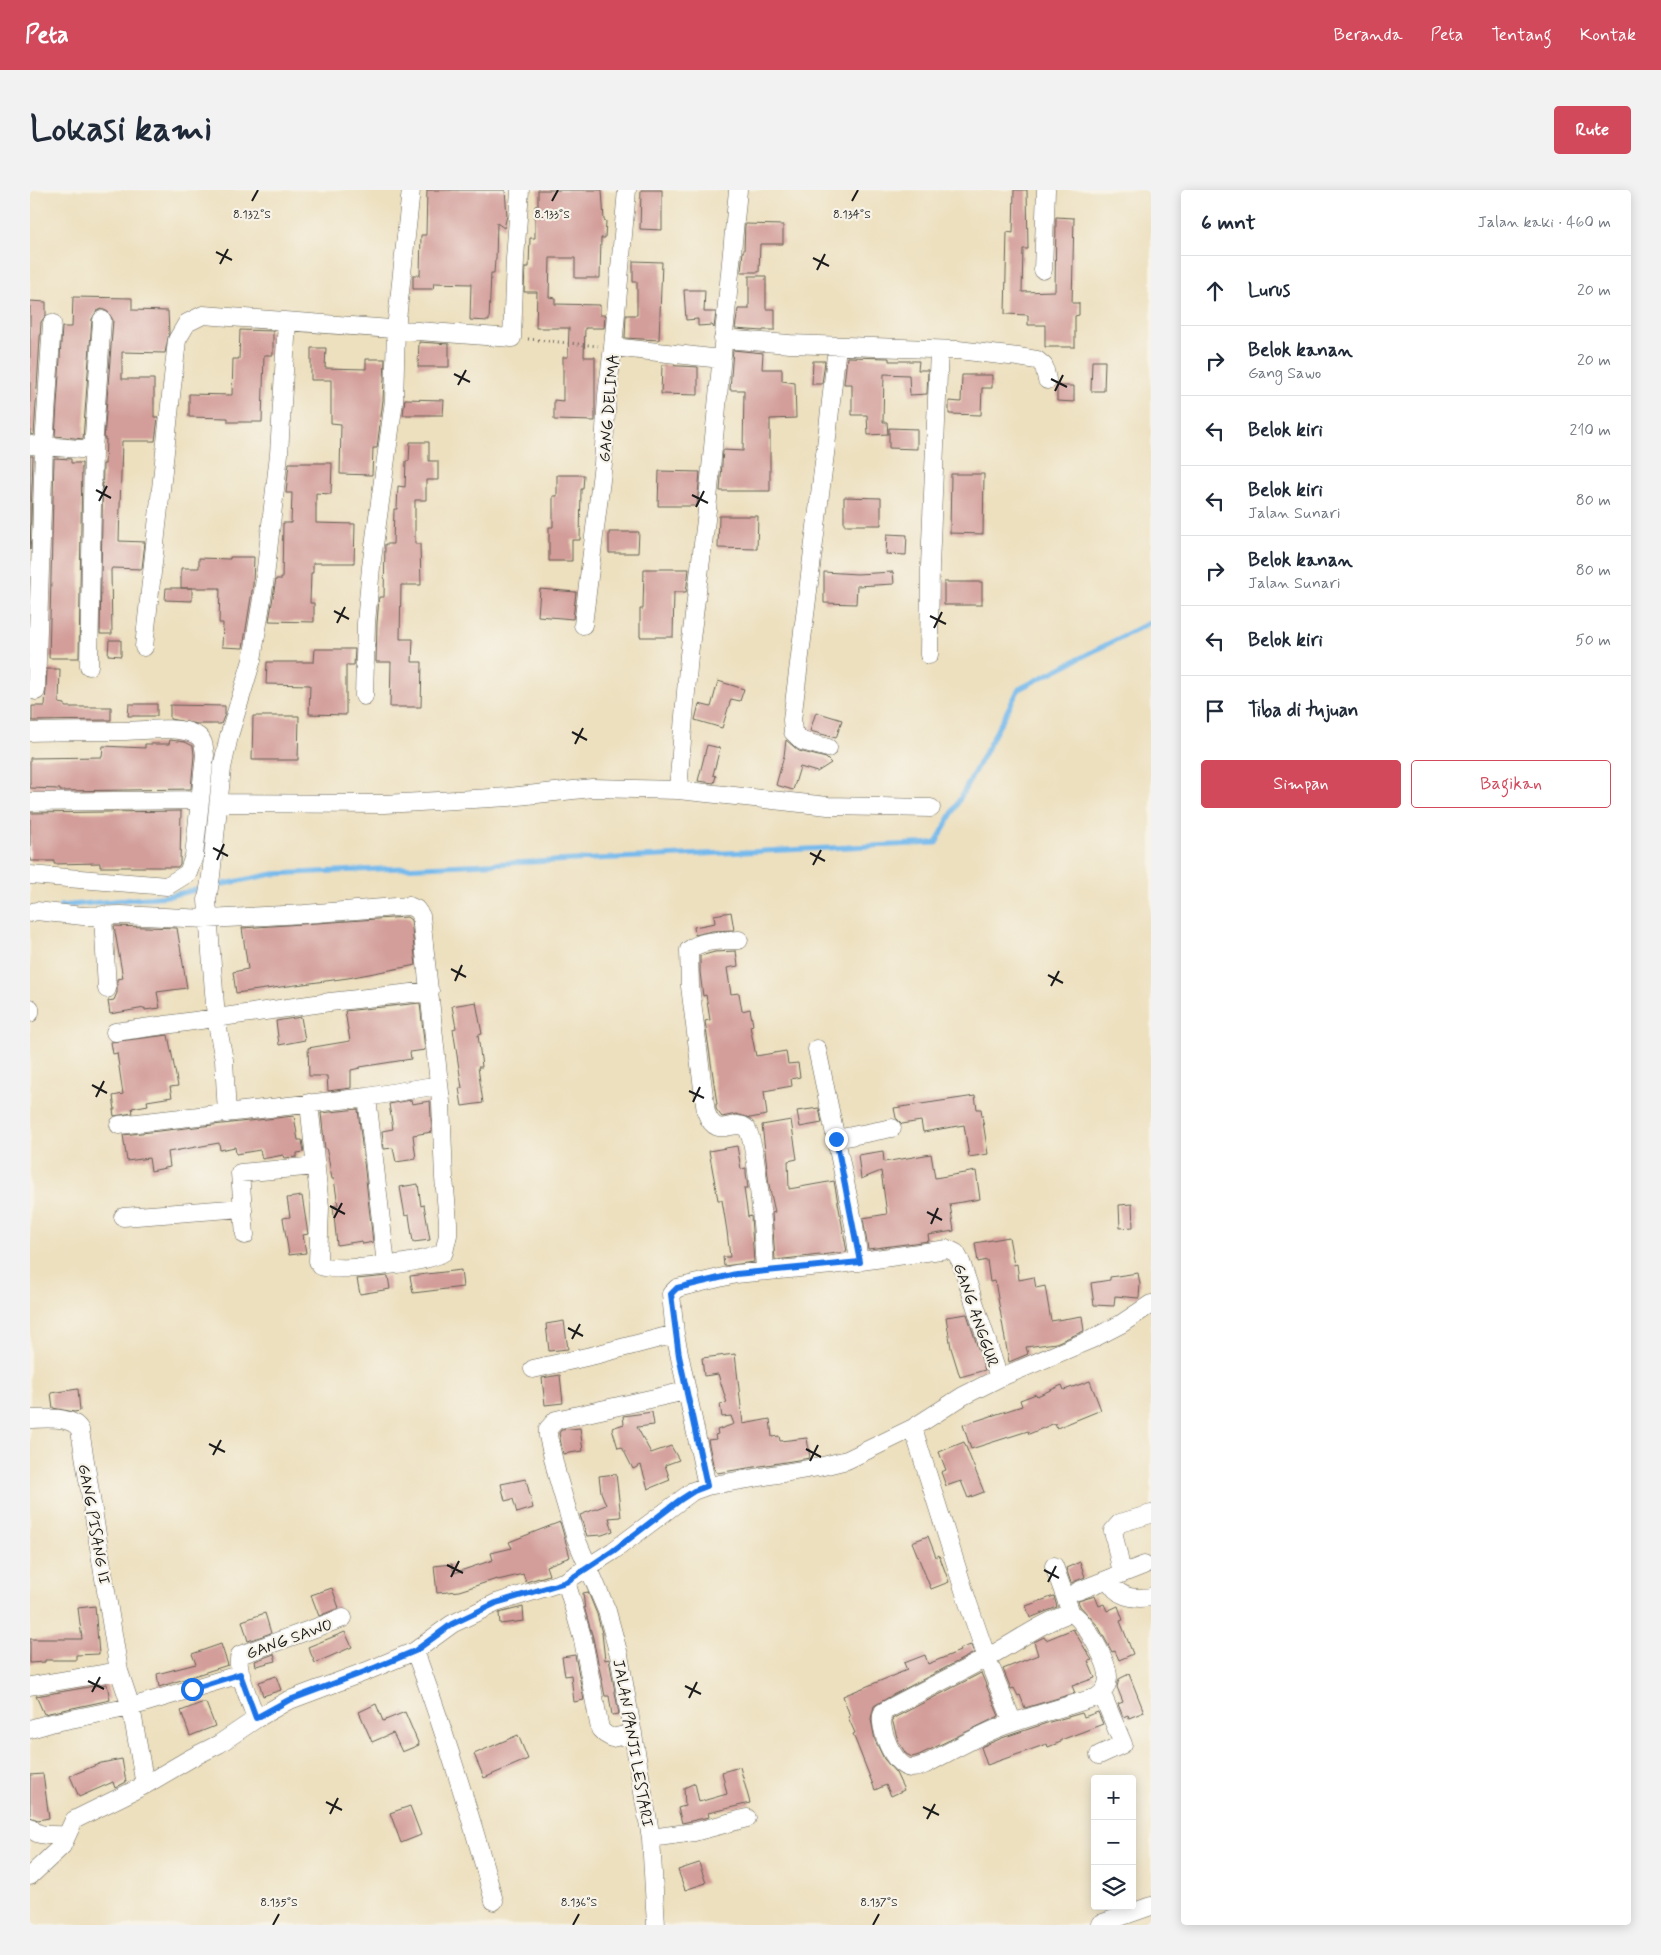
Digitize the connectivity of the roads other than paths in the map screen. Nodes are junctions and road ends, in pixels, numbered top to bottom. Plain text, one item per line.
1 (411, 190) edge
2 (520, 190) edge
3 (627, 190) edge
4 (738, 190) edge
5 (1046, 190) edge
6 (1043, 270) dead end
7 (102, 320) dead end
8 (287, 322) junction
9 (52, 323) dead end
10 (396, 329) junction
11 (723, 339) junction
12 (837, 346) junction
13 (613, 348) junction
14 (939, 350) junction
15 (721, 359) junction
16 (1047, 380) dead end
17 (37, 446) edge
18 (93, 450) junction
19 (583, 625) dead end
20 (144, 646) dead end
21 (929, 655) dead end
22 (89, 666) dead end
23 (36, 691) dead end
24 (364, 696) dead end
25 (30, 732) edge
26 (828, 748) dead end
27 (678, 790) junction
28 (200, 800) junction
29 (30, 802) edge
30 (219, 803) junction
31 (931, 808) dead end
32 (30, 875) edge
33 (30, 913) edge
34 (103, 915) junction
35 (207, 919) junction
36 (740, 940) dead end
37 (107, 989) dead end
38 (430, 991) junction
39 (30, 1008) edge
40 (30, 1013) edge
41 (216, 1018) junction
42 (115, 1032) dead end
43 (817, 1049) dead end
44 (439, 1085) junction
45 (367, 1097) junction
46 (309, 1103) junction
47 (227, 1114) junction
48 (119, 1125) dead end
49 (892, 1128) dead end
50 (836, 1139) junction
51 (316, 1166) junction
52 (243, 1208) junction
53 (123, 1216) dead end
54 (245, 1235) dead end
55 (860, 1262) junction
56 (386, 1265) junction
57 (765, 1271) junction
58 (1151, 1304) edge
59 (675, 1334) junction
60 (533, 1369) dead end
61 (998, 1378) junction
62 (686, 1391) junction
63 (30, 1419) edge
64 (913, 1428) junction
65 (707, 1486) junction
66 (1151, 1514) edge
67 (1144, 1565) dead end
68 (1054, 1566) dead end
69 (588, 1567) junction
70 (1115, 1576) junction
71 (566, 1582) junction
72 (1078, 1591) dead end
73 (1151, 1597) edge
74 (1072, 1613) junction
75 (343, 1618) dead end
76 (415, 1651) junction
77 (987, 1658) junction
78 (119, 1671) junction
79 (240, 1674) junction
80 (30, 1686) edge
81 (1102, 1694) junction
82 (131, 1707) junction
83 (256, 1718) junction
84 (1013, 1723) junction
85 (30, 1729) edge
86 (633, 1733) junction
87 (1099, 1755) dead end
88 (145, 1785) junction
89 (747, 1818) dead end
90 (30, 1827) edge
91 (651, 1838) junction
92 (64, 1841) junction
93 (30, 1876) edge
94 (494, 1901) dead end
95 (1151, 1906) edge
96 (1100, 1924) dead end
97 (656, 1925) edge

1 - 10 street
2 - 10 street
3 - 13 street, GANG DELIMA
4 - 11 street
5 - 6 street
7 - 18 street
8 - 10 street
8 - 20 street
8 - 30 street
9 - 17 street
10 - 24 street
11 - 12 street
11 - 15 street
12 - 14 street
12 - 26 street
13 - 15 street
13 - 19 street, GANG DELIMA
14 - 16 street
14 - 21 street
15 - 27 street
17 - 18 street
17 - 23 street
18 - 22 street
25 - 28 street
27 - 30 street
27 - 31 street
28 - 29 street
28 - 32 street
30 - 35 street
33 - 34 street
34 - 35 street
34 - 37 street
35 - 38 street
35 - 41 street
36 - 57 street
38 - 41 street
38 - 44 street
39 - 40 street
41 - 42 street
41 - 47 street
43 - 50 street
44 - 45 street
44 - 56 street
45 - 46 street
45 - 56 street
46 - 47 street
46 - 51 street
47 - 48 street
49 - 50 street
50 - 55 street
51 - 52 street
51 - 56 street
52 - 53 street
52 - 54 street
55 - 57 street
55 - 61 street, GANG ANGGUR
57 - 59 street
58 - 61 street
59 - 60 street
59 - 62 street
61 - 64 street
62 - 65 street
62 - 69 street, JALAN PANJI LESTARI
63 - 78 street, GANG PISANG II
64 - 65 street
64 - 77 street
65 - 69 street
66 - 70 street
67 - 70 street
68 - 74 street
69 - 71 street
69 - 86 street, JALAN PANJI LESTARI
70 - 72 street
70 - 73 street
71 - 76 street
71 - 86 street
74 - 77 street
74 - 81 street
75 - 79 street, GANG SAWO
76 - 83 street
76 - 94 street
77 - 84 street
77 - 84 street
78 - 80 street
78 - 82 street, GANG PISANG II
79 - 82 street
79 - 83 street, GANG SAWO
81 - 84 street
81 - 87 street
82 - 85 street
82 - 88 street, GANG PISANG II
83 - 88 street
86 - 91 street, JALAN PANJI LESTARI
88 - 92 street
89 - 91 street
90 - 92 street
91 - 97 street, JALAN PANJI LESTARI
92 - 93 street
95 - 96 street

